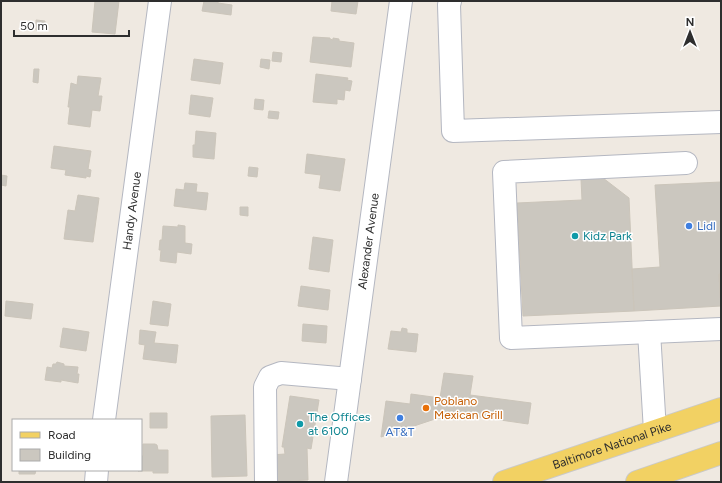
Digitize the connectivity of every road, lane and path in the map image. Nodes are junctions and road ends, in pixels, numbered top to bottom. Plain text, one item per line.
1 (160, 1) edge
2 (400, 1) edge
3 (450, 1) edge
4 (721, 122) edge
5 (686, 163) dead end
6 (721, 328) edge
7 (649, 332) junction
8 (350, 379) junction
9 (721, 409) edge
10 (104, 419) edge
11 (655, 432) junction
12 (721, 453) edge
13 (97, 471) edge
14 (668, 477) edge
15 (96, 482) edge
16 (266, 482) edge
17 (336, 482) edge
18 (504, 482) edge
19 (637, 482) edge

1 - 10 street, Handy Avenue
2 - 8 street, Alexander Avenue
3 - 4 street
5 - 7 street
6 - 7 street
7 - 11 street
8 - 16 street
8 - 17 street, Alexander Avenue
9 - 11 main road, Baltimore National Pike
11 - 18 main road, Baltimore National Pike
12 - 14 main road
13 - 15 street
14 - 19 main road

